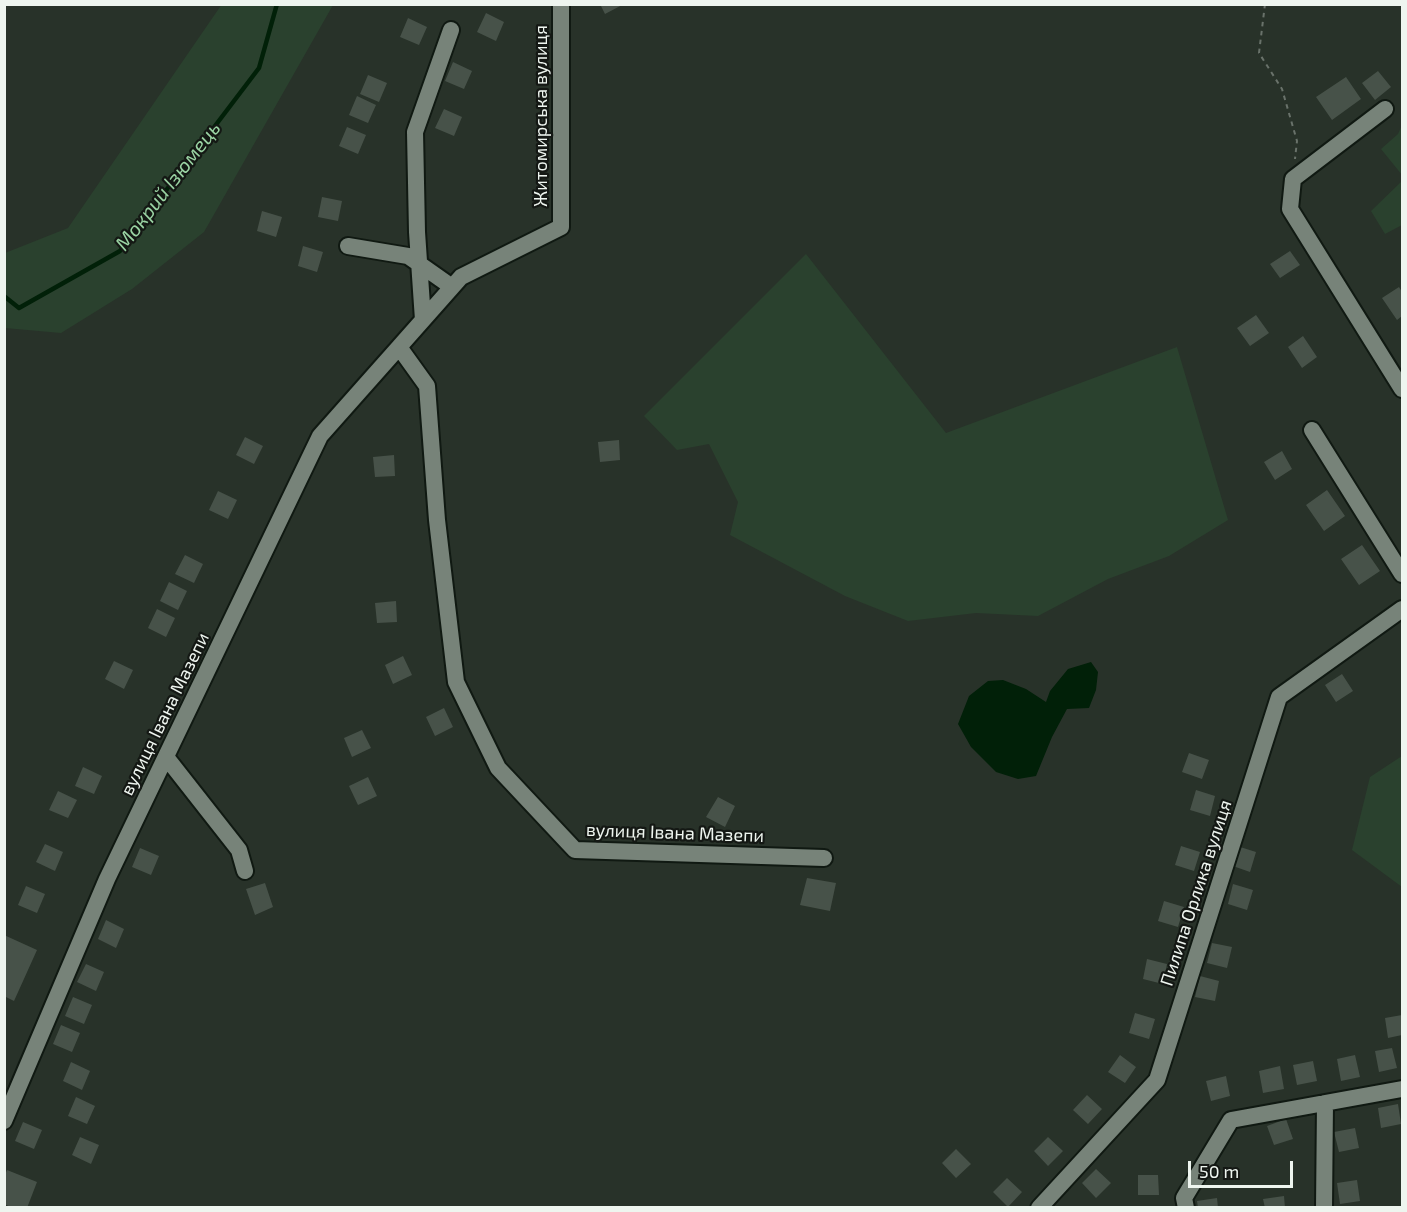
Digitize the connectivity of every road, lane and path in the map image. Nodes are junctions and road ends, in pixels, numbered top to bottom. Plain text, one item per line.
1 (561, 4) edge
2 (1265, 4) edge
3 (451, 30) dead end
4 (1386, 109) dead end
5 (1293, 179) junction
6 (561, 227) joint
7 (348, 246) dead end
8 (419, 264) junction
9 (452, 287) junction
10 (423, 320) junction
11 (399, 347) junction
12 (1402, 389) edge
13 (1312, 430) dead end
14 (1402, 574) edge
15 (1402, 609) edge
16 (166, 757) junction
17 (824, 858) dead end
18 (245, 871) dead end
19 (1402, 1089) edge
20 (1325, 1103) junction
21 (4, 1121) edge
22 (1039, 1208) edge
23 (1186, 1208) edge
24 (1324, 1208) edge

1 - 6 street, Житомирська вулиця
2 - 5 path
3 - 8 street
4 - 5 street
5 - 12 street
6 - 9 street, вулиця Івана Мазепи
7 - 8 street
8 - 9 street
8 - 10 street
9 - 10 street, вулиця Івана Мазепи
10 - 11 street, вулиця Івана Мазепи
11 - 16 street, вулиця Івана Мазепи
11 - 17 street, вулиця Івана Мазепи
13 - 14 street
15 - 22 street, Пилипа Орлика вулиця
16 - 18 street
16 - 21 street, вулиця Івана Мазепи
19 - 20 street
20 - 23 street
20 - 24 street

